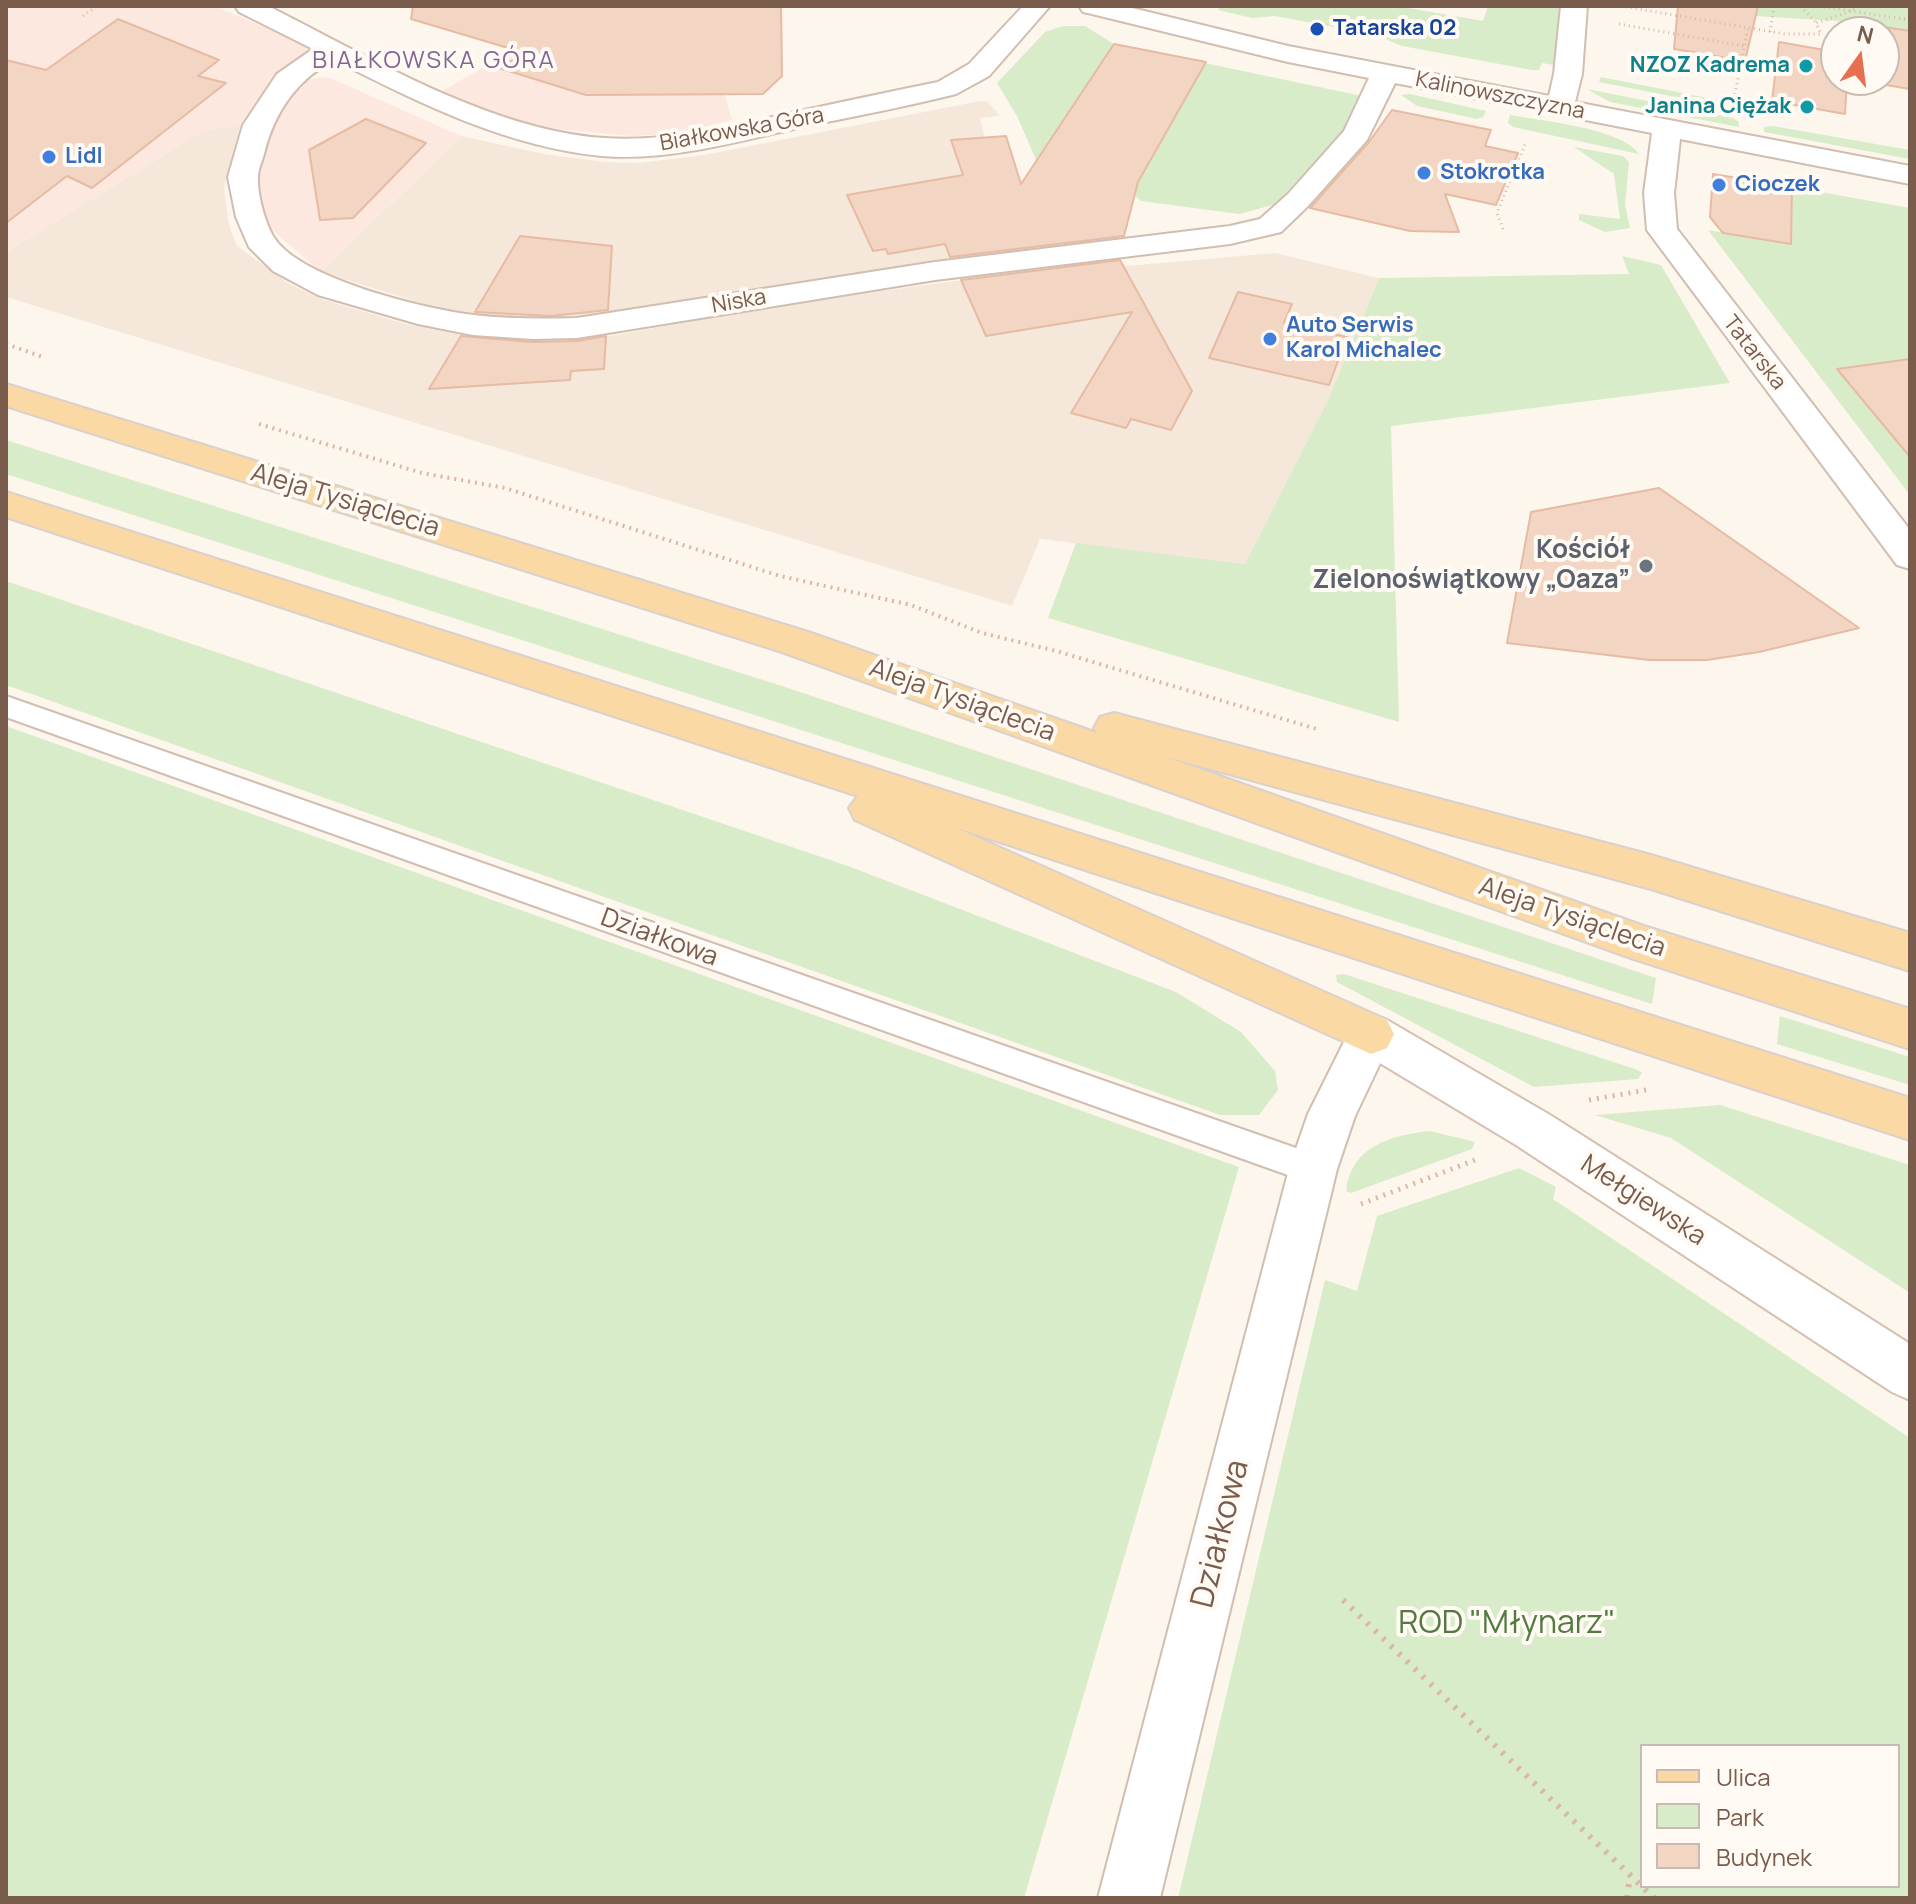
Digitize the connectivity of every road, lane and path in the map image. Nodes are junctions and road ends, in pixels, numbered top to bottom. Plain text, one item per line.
1 (97, 6) edge
2 (248, 6) edge
3 (1037, 6) edge
4 (1092, 6) edge
5 (1574, 6) edge
6 (1621, 6) edge
7 (1774, 6) edge
8 (1801, 6) edge
9 (1819, 6) edge
10 (1858, 6) edge
11 (1851, 11) junction
12 (83, 16) dead end
13 (1910, 20) edge
14 (1609, 22) dead end
15 (1816, 23) junction
16 (1748, 28) junction
17 (1770, 32) junction
18 (1744, 46) junction
19 (332, 50) junction
20 (1385, 74) junction
21 (1560, 108) junction
22 (1732, 112) dead end
23 (1667, 130) junction
24 (1530, 133) dead end
25 (1910, 175) edge
26 (1503, 229) dead end
27 (6, 344) edge
28 (50, 359) dead end
29 (6, 395) edge
30 (249, 421) dead end
31 (6, 504) edge
32 (1910, 556) edge
33 (795, 642) junction
34 (6, 706) edge
35 (664, 715) junction
36 (1331, 735) dead end
37 (1910, 952) edge
38 (1910, 1029) edge
39 (1371, 1034) junction
40 (1659, 1087) dead end
41 (1575, 1103) dead end
42 (1910, 1119) edge
43 (1477, 1160) dead end
44 (1313, 1169) junction
45 (1358, 1217) dead end
46 (1910, 1374) edge
47 (1343, 1600) dead end
48 (1630, 1875) junction
49 (1640, 1885) edge
50 (1129, 1898) edge
51 (1627, 1898) edge

1 - 12 path
2 - 19 street, Białkowska Góra
3 - 19 street, Białkowska Góra
4 - 20 street, Kalinowszczyzna
5 - 21 street
6 - 16 path
7 - 17 path
8 - 15 path
9 - 11 path
10 - 11 path
11 - 13 path
11 - 15 path
14 - 18 path
15 - 17 path
16 - 17 path
16 - 18 path
18 - 22 path
19 - 20 street, Niska
20 - 21 street, Kalinowszczyzna
21 - 23 street, Kalinowszczyzna
23 - 25 street, Kalinowszczyzna
23 - 32 street, Tatarska
24 - 26 path
27 - 28 path
29 - 33 main road, Aleja Tysiąclecia
30 - 36 path
31 - 35 main road
33 - 37 main road
33 - 38 main road, Aleja Tysiąclecia
34 - 44 lane, Działkowa
35 - 39 main road
35 - 42 main road
39 - 44 street, Działkowa
39 - 46 street, Mełgiewska
40 - 41 path
43 - 45 path
44 - 50 street, Działkowa
47 - 48 path
48 - 49 path
48 - 51 path

